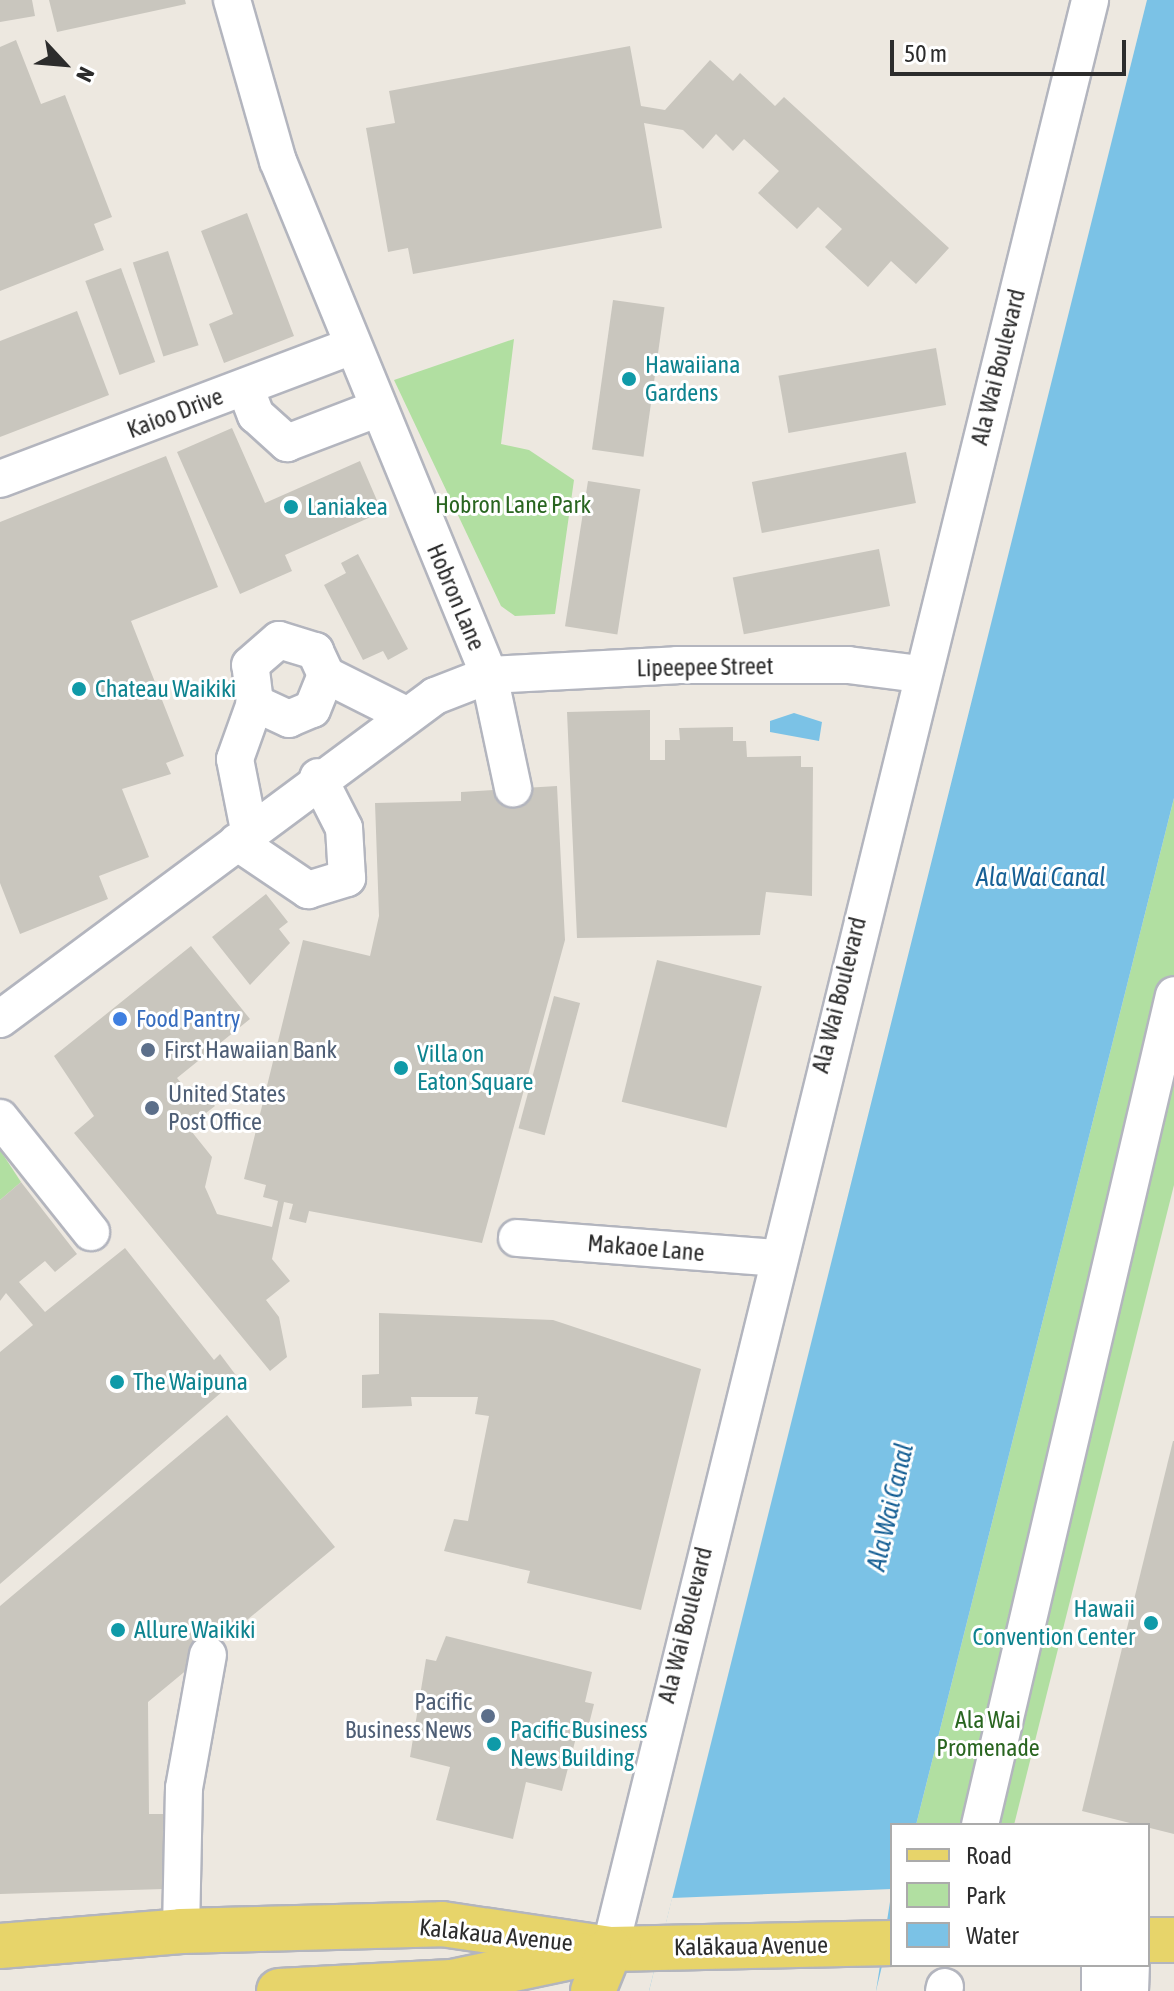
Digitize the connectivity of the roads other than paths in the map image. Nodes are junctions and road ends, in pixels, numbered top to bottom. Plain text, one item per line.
1 (232, 0) edge
2 (1090, 0) edge
3 (349, 347) junction
4 (245, 387) junction
5 (376, 409) junction
6 (0, 479) edge
7 (920, 674) junction
8 (326, 675) junction
9 (489, 675) junction
10 (255, 703) junction
11 (402, 713) junction
12 (318, 777) junction
13 (513, 788) dead end
14 (243, 836) junction
15 (1174, 995) edge
16 (0, 1019) edge
17 (0, 1118) edge
18 (91, 1232) dead end
19 (517, 1238) dead end
20 (774, 1258) junction
21 (208, 1655) dead end
22 (980, 1823) edge
23 (181, 1931) junction
24 (1150, 1940) edge
25 (1174, 1940) edge
26 (890, 1943) edge
27 (0, 1946) edge
28 (610, 1949) junction
29 (1100, 1967) edge
30 (1131, 1967) edge
31 (279, 1991) edge
32 (593, 1991) edge
33 (1100, 1991) edge
34 (1130, 1991) edge

1 - 3 street, Hobron Lane
2 - 7 street, Ala Wai Boulevard
3 - 4 street, Kaioo Drive
3 - 5 street, Hobron Lane
4 - 5 street
4 - 6 street, Kaioo Drive
5 - 9 street, Hobron Lane
7 - 9 street, Lipeepee Street
7 - 20 street, Ala Wai Boulevard
8 - 10 street
8 - 10 street
8 - 11 street
9 - 11 street, Hobron Lane
9 - 13 street
10 - 14 street
11 - 12 street, Hobron Lane
12 - 14 street, Hobron Lane
12 - 14 street
14 - 16 street, Hobron Lane
15 - 22 street
17 - 18 street
19 - 20 street, Makaoe Lane
20 - 28 street, Ala Wai Boulevard
21 - 23 street
23 - 27 main road, Kalakaua Avenue
23 - 28 main road, Kalakaua Avenue
24 - 25 main road
26 - 28 main road, Kalākaua Avenue
28 - 31 main road, Kalakaua Avenue
28 - 32 main road, Ala Wai Boulevard
29 - 33 street
30 - 34 street

